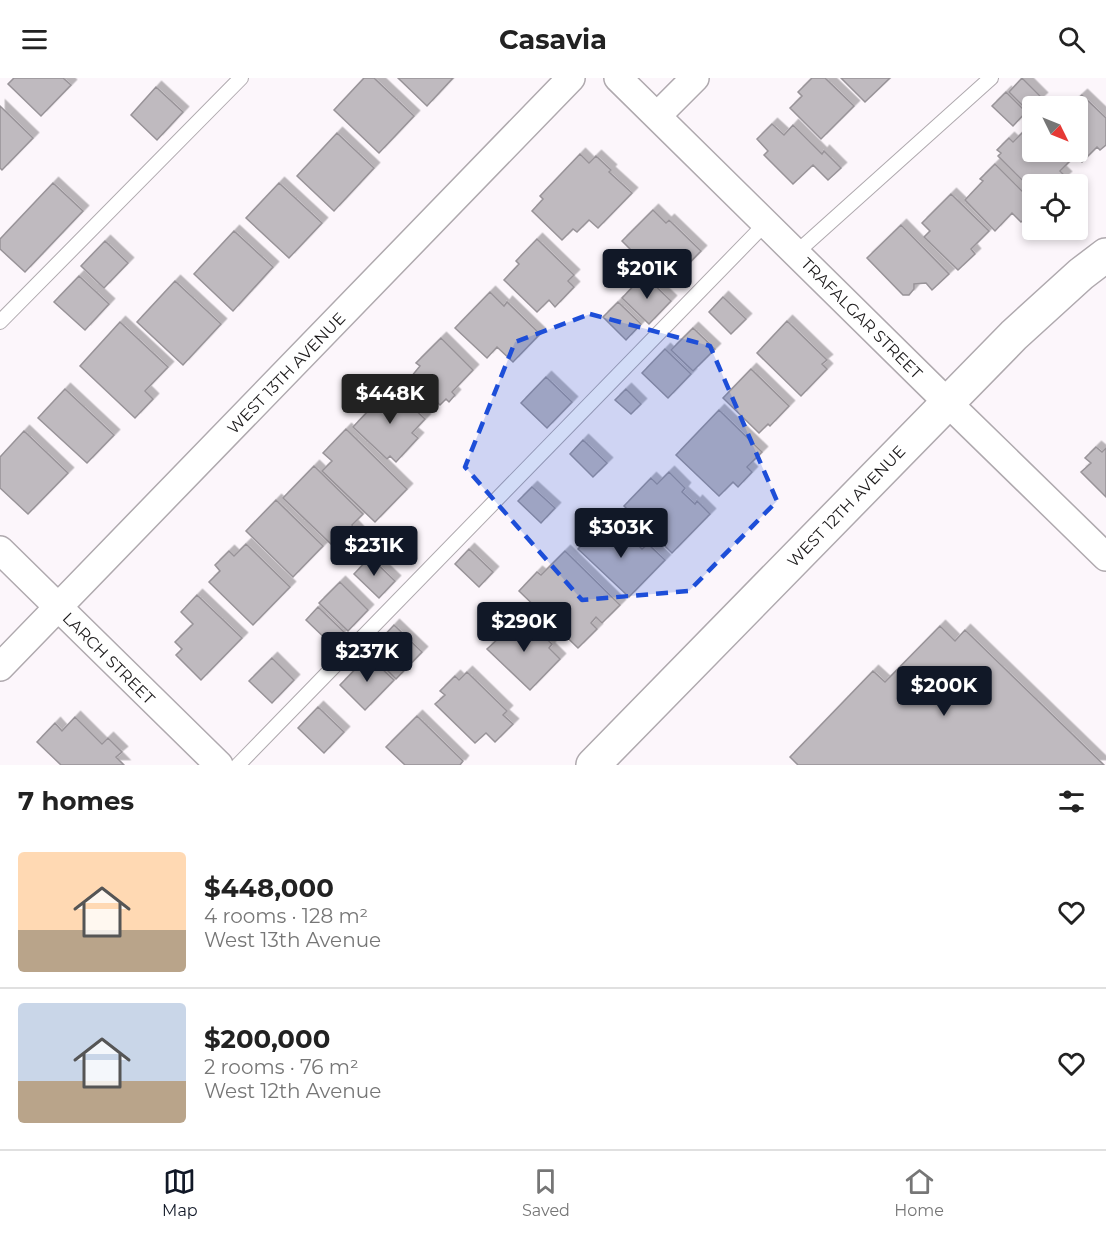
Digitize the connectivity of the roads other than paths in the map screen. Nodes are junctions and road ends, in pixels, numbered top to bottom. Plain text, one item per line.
1 (241, 78) edge
2 (571, 78) edge
3 (618, 78) edge
4 (695, 78) edge
5 (991, 78) edge
6 (657, 116) junction
7 (766, 223) junction
8 (796, 253) junction
9 (1106, 255) edge
10 (0, 322) edge
11 (947, 402) junction
12 (0, 550) edge
13 (1106, 557) edge
14 (58, 607) junction
15 (0, 667) edge
16 (219, 765) edge
17 (238, 765) edge
18 (593, 765) edge

1 - 10 lane
2 - 14 street, WEST 13TH AVENUE
3 - 6 street, TRAFALGAR STREET
4 - 6 street
5 - 8 lane
6 - 7 street, TRAFALGAR STREET
7 - 8 street, TRAFALGAR STREET
7 - 17 lane
8 - 11 street, TRAFALGAR STREET
9 - 11 street, WEST 12TH AVENUE
11 - 13 street, TRAFALGAR STREET
11 - 18 street, WEST 12TH AVENUE
12 - 14 street, LARCH STREET
14 - 15 street, WEST 13TH AVENUE
14 - 16 street, LARCH STREET

